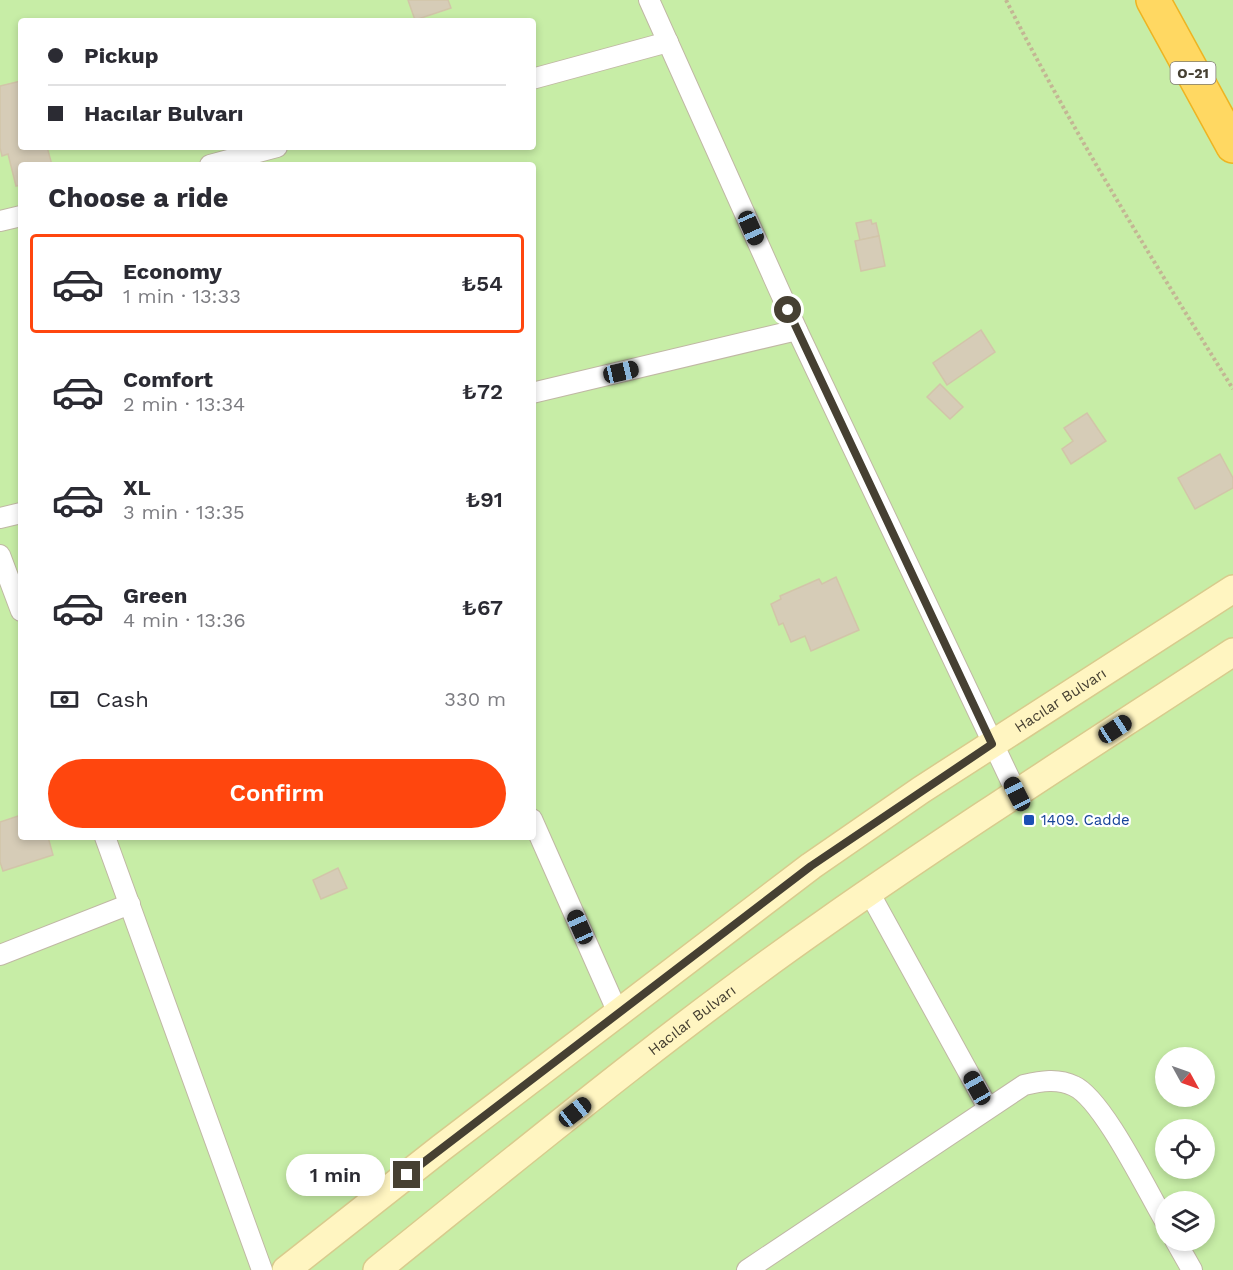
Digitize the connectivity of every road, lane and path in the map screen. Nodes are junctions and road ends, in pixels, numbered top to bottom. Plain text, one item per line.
1 (649, 0) edge
2 (1006, 0) edge
3 (1153, 0) edge
4 (668, 42) junction
5 (536, 78) edge
6 (1233, 146) edge
7 (266, 150) edge
8 (221, 162) edge
9 (18, 217) edge
10 (0, 221) edge
11 (797, 330) junction
12 (1233, 388) edge
13 (536, 392) edge
14 (18, 514) edge
15 (0, 518) edge
16 (0, 555) edge
17 (1233, 589) edge
18 (18, 603) edge
19 (1233, 652) edge
20 (992, 744) junction
21 (1017, 794) junction
22 (536, 828) edge
23 (106, 840) edge
24 (869, 892) junction
25 (130, 904) junction
26 (0, 955) edge
27 (618, 1013) junction
28 (988, 1108) junction
29 (1155, 1204) edge
30 (1181, 1251) edge
31 (262, 1270) edge
32 (286, 1270) edge
33 (376, 1270) edge
34 (747, 1270) edge
35 (1192, 1270) edge

1 - 4 street
2 - 12 path
3 - 6 highway, O-21
4 - 5 street
4 - 11 street
7 - 8 street
9 - 10 street
11 - 13 street
11 - 20 street
14 - 15 street
16 - 18 street
17 - 20 main road, Hacılar Bulvarı
19 - 21 main road, Hacılar Bulvarı
20 - 21 street
20 - 27 main road, Hacılar Bulvarı
21 - 24 main road, Hacılar Bulvarı
22 - 27 street
23 - 25 street
24 - 28 street
24 - 33 main road, Hacılar Bulvarı
25 - 26 street
25 - 31 street
27 - 32 main road, Hacılar Bulvarı
28 - 29 street
28 - 34 street
30 - 35 street

